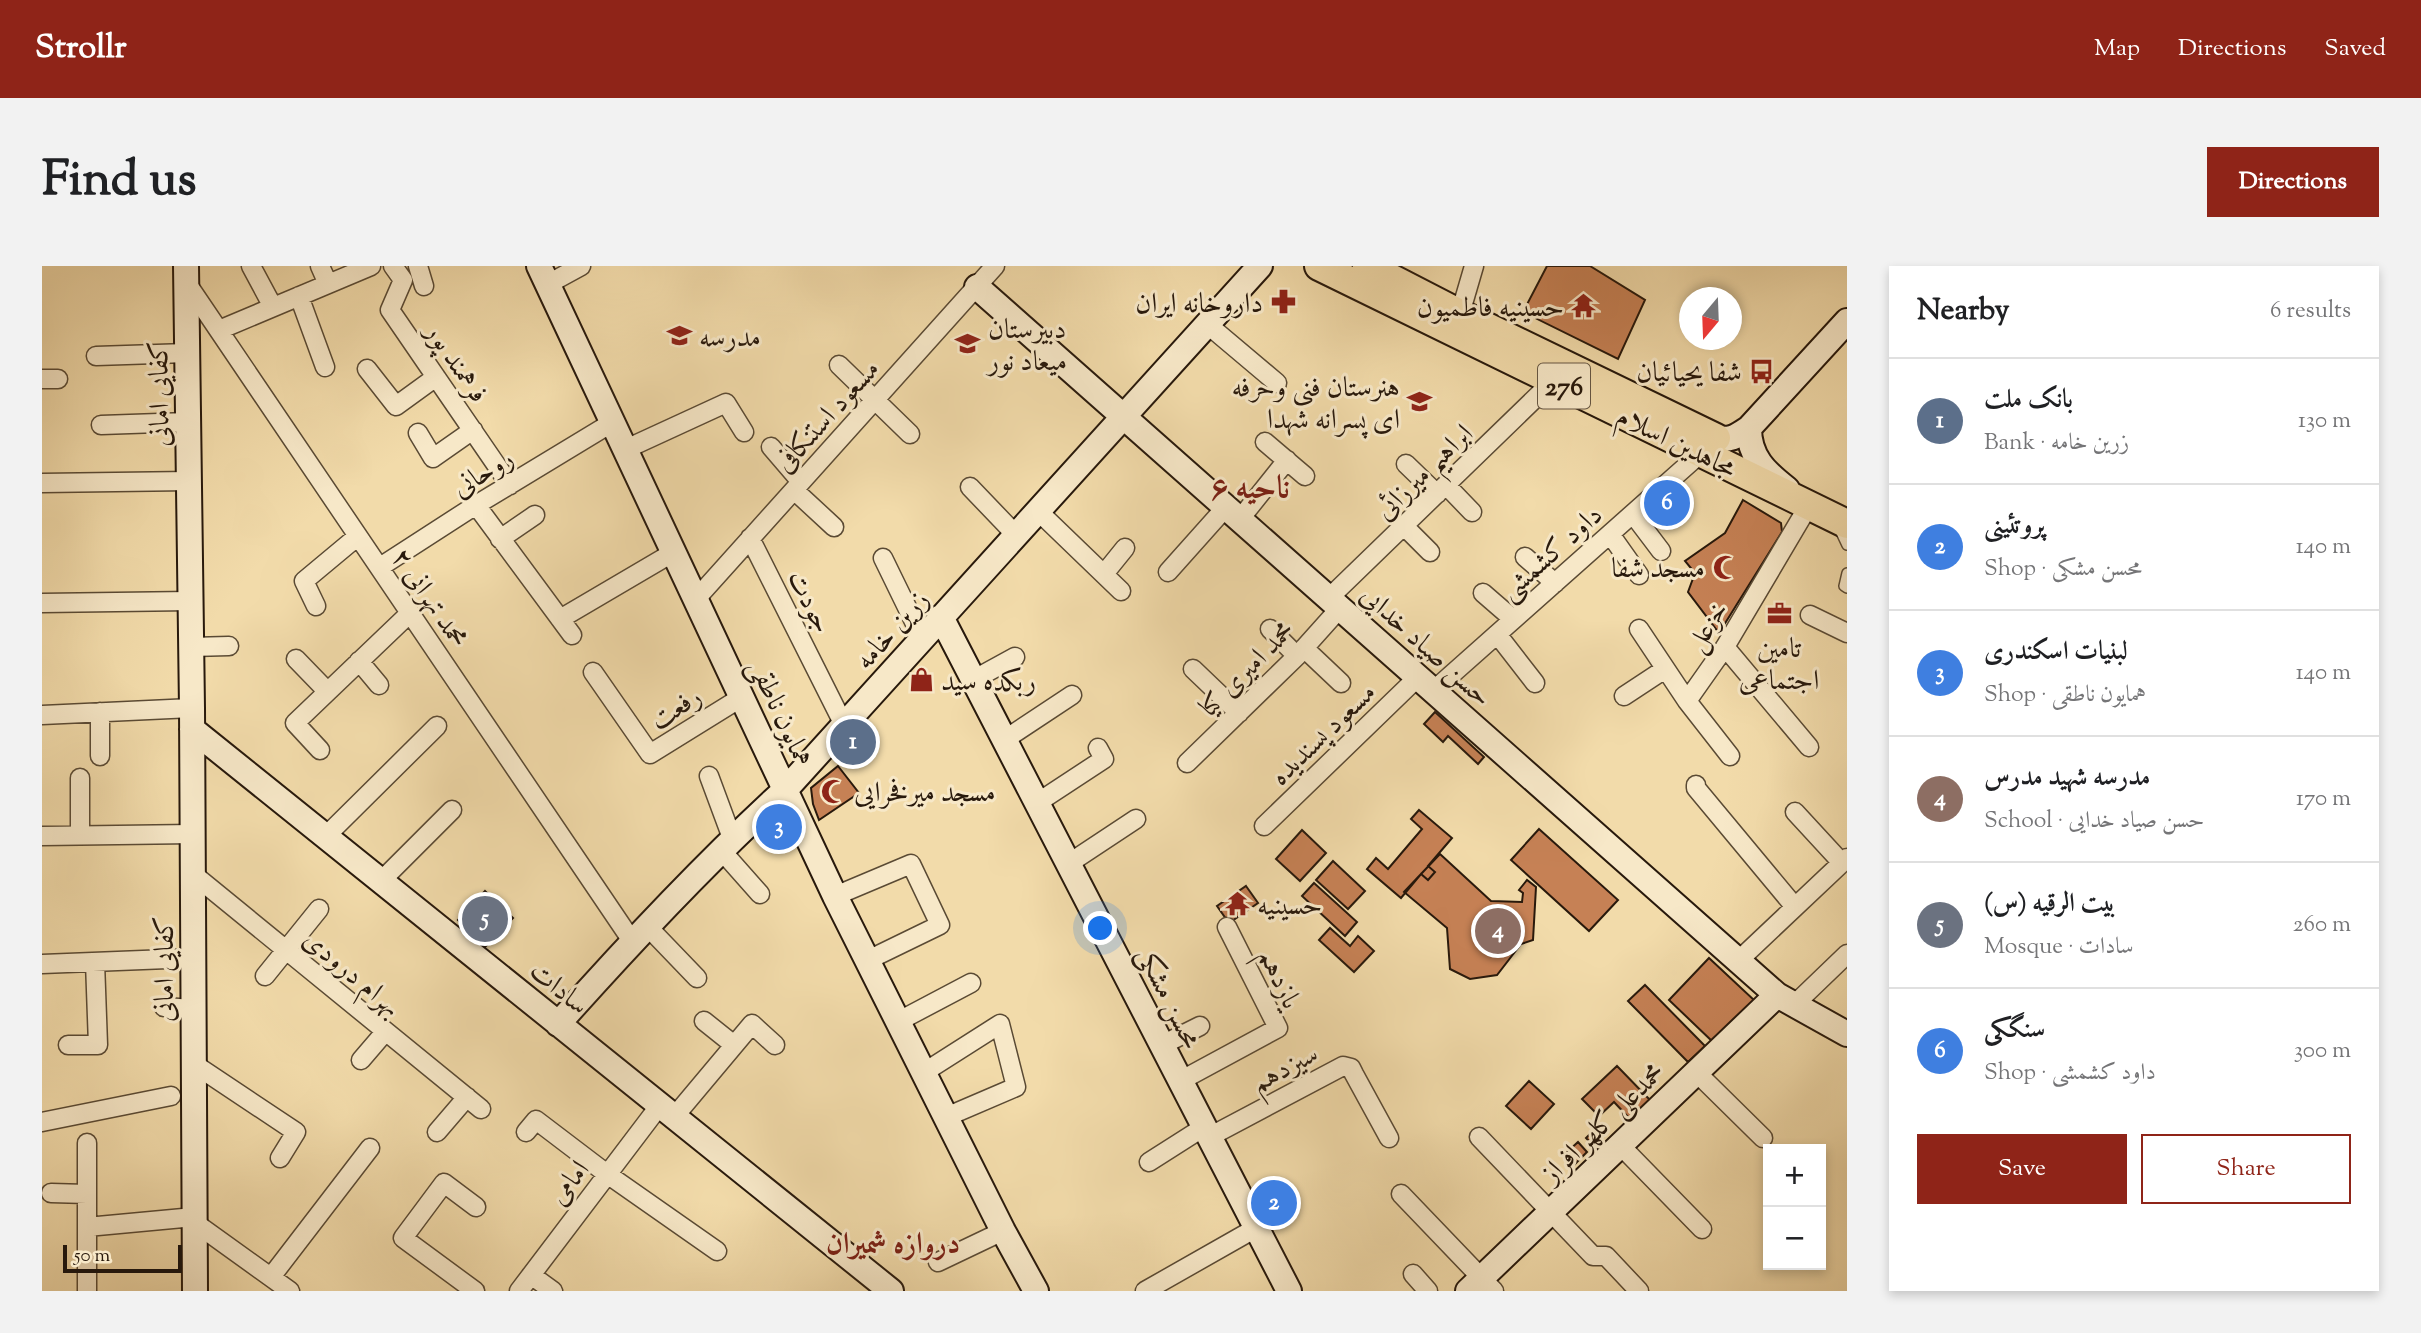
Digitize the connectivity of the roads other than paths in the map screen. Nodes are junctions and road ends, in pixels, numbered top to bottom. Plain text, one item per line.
1 (251, 266) edge
2 (320, 266) edge
3 (370, 266) edge
4 (393, 266) edge
5 (418, 266) edge
6 (582, 266) edge
7 (995, 266) edge
8 (1260, 266) edge
9 (1319, 266) edge
10 (1367, 266) edge
11 (1474, 266) edge
12 (186, 274) edge
13 (544, 275) edge
14 (328, 284) junction
15 (424, 286) dead end
16 (977, 286) junction
17 (299, 296) junction
18 (273, 307) junction
19 (1460, 314) junction
20 (1847, 321) edge
21 (1207, 324) junction
22 (219, 330) junction
23 (187, 353) junction
24 (96, 356) dead end
25 (839, 365) dead end
26 (325, 366) dead end
27 (367, 369) dead end
28 (436, 377) junction
29 (1553, 381) junction
30 (1277, 383) dead end
31 (875, 399) junction
32 (1123, 416) junction
33 (188, 422) junction
34 (613, 422) junction
35 (101, 425) dead end
36 (1749, 428) junction
37 (473, 430) junction
38 (744, 432) dead end
39 (418, 433) dead end
40 (910, 434) dead end
41 (1265, 442) dead end
42 (1709, 445) junction
43 (771, 447) dead end
44 (626, 449) junction
45 (1287, 460) junction
46 (1406, 464) dead end
47 (1305, 476) dead end
48 (189, 481) junction
49 (42, 482) edge
50 (510, 485) junction
51 (797, 486) junction
52 (970, 487) dead end
53 (1442, 489) junction
54 (476, 505) junction
55 (1808, 505) junction
56 (1038, 511) junction
57 (1472, 512) dead end
58 (1233, 513) junction
59 (1633, 514) junction
60 (535, 515) dead end
61 (1841, 521) edge
62 (1404, 526) junction
63 (834, 527) dead end
64 (1610, 534) junction
65 (1016, 535) junction
66 (358, 536) junction
67 (750, 538) junction
68 (500, 539) junction
69 (1847, 545) edge
70 (1125, 548) dead end
71 (1661, 551) dead end
72 (674, 552) junction
73 (1430, 552) dead end
74 (1525, 557) dead end
75 (883, 558) dead end
76 (380, 568) junction
77 (1168, 572) dead end
78 (1847, 573) edge
79 (1104, 574) junction
80 (1639, 575) dead end
81 (1555, 583) junction
82 (1847, 588) edge
83 (1121, 591) dead end
84 (1483, 593) dead end
85 (696, 599) junction
86 (190, 601) junction
87 (42, 603) edge
88 (1335, 603) junction
89 (316, 606) dead end
90 (410, 612) junction
91 (1810, 615) dead end
92 (941, 617) junction
93 (560, 619) junction
94 (1513, 620) junction
95 (1270, 629) dead end
96 (1639, 629) dead end
97 (1847, 633) edge
98 (1497, 634) junction
99 (572, 635) dead end
100 (922, 638) junction
101 (229, 646) dead end
102 (191, 647) junction
103 (1726, 647) junction
104 (1301, 652) junction
105 (1015, 657) dead end
106 (296, 659) dead end
107 (359, 660) junction
108 (1193, 669) dead end
109 (1665, 670) junction
110 (593, 672) dead end
111 (973, 680) junction
112 (1341, 683) dead end
113 (1425, 684) junction
114 (1535, 684) dead end
115 (379, 685) dead end
116 (327, 691) junction
117 (1072, 695) dead end
118 (1624, 696) dead end
119 (742, 697) junction
120 (1687, 701) junction
121 (100, 712) junction
122 (1239, 713) junction
123 (42, 715) edge
124 (192, 719) junction
125 (844, 725) junction
126 (437, 726) dead end
127 (1004, 740) junction
128 (1809, 747) dead end
129 (1098, 748) dead end
130 (320, 750) dead end
131 (100, 755) dead end
132 (1730, 756) dead end
133 (1187, 763) dead end
134 (709, 776) dead end
135 (80, 778) dead end
136 (1696, 785) dead end
137 (786, 789) junction
138 (1037, 803) junction
139 (452, 810) dead end
140 (1795, 813) dead end
141 (1136, 819) dead end
142 (1264, 826) dead end
143 (192, 834) junction
144 (80, 835) junction
145 (42, 836) edge
146 (326, 836) junction
147 (727, 844) junction
148 (1844, 861) edge
149 (1068, 864) junction
150 (193, 874) junction
151 (381, 881) junction
152 (760, 894) dead end
153 (835, 896) junction
154 (1795, 907) junction
155 (319, 909) dead end
156 (1227, 927) dead end
157 (639, 934) junction
158 (286, 950) junction
159 (1847, 954) edge
160 (193, 958) junction
161 (868, 960) junction
162 (1738, 961) junction
163 (95, 962) junction
164 (42, 964) edge
165 (265, 976) dead end
166 (696, 978) dead end
167 (971, 983) dead end
168 (1786, 1000) junction
169 (163, 1007) dead end
170 (193, 1009) junction
171 (704, 1021) dead end
172 (899, 1021) junction
173 (558, 1024) junction
174 (1200, 1026) dead end
175 (385, 1032) junction
176 (1847, 1034) edge
177 (68, 1045) dead end
178 (734, 1045) junction
179 (775, 1045) dead end
180 (1162, 1045) junction
181 (361, 1060) dead end
182 (194, 1064) junction
183 (1696, 1072) junction
184 (923, 1073) junction
185 (1180, 1081) junction
186 (171, 1096) dead end
187 (467, 1097) junction
188 (481, 1109) dead end
189 (667, 1111) junction
190 (946, 1118) junction
191 (42, 1122) edge
192 (437, 1132) dead end
193 (526, 1132) dead end
194 (1207, 1132) junction
195 (1479, 1137) dead end
196 (1390, 1138) dead end
197 (1763, 1138) dead end
198 (87, 1143) dead end
199 (1620, 1145) junction
200 (370, 1148) dead end
201 (280, 1158) dead end
202 (1149, 1162) dead end
203 (607, 1174) junction
204 (51, 1193) dead end
205 (87, 1194) junction
206 (1401, 1194) dead end
207 (476, 1207) dead end
208 (1550, 1212) junction
209 (194, 1220) junction
210 (87, 1227) junction
211 (1256, 1228) junction
212 (1702, 1228) dead end
213 (1003, 1231) junction
214 (717, 1251) dead end
215 (938, 1262) dead end
216 (1413, 1274) dead end
217 (531, 1275) junction
218 (271, 1277) junction
219 (1481, 1287) edge
220 (87, 1291) edge
221 (195, 1291) edge
222 (290, 1291) edge
223 (475, 1291) edge
224 (519, 1291) edge
225 (552, 1291) edge
226 (891, 1291) edge
227 (1036, 1291) edge
228 (1144, 1291) edge
229 (1289, 1291) edge
230 (1428, 1291) edge
231 (1639, 1291) edge

1 - 18 street
2 - 14 street
3 - 14 street
4 - 28 street, فرهمند پور
5 - 15 street
6 - 13 street
7 - 16 street, مسعود استنکافی
8 - 21 street, زرین خامه
9 - 29 main road, مجاهدین اسلام / 276
10 - 19 main road, مجاهدین اسلام / 276
11 - 19 street
12 - 22 street, محمد تهرانی ۲
12 - 23 street, کفایی امانی
13 - 34 street, همایون ناطقی
14 - 17 street
16 - 31 street, مسعود استنکافی
16 - 32 street, حسن صیاد خدایی
17 - 18 street
17 - 26 street
18 - 22 street
19 - 42 main road, مجاهدین اسلام / 276
20 - 36 street
21 - 30 street
21 - 32 street, زرین خامه
22 - 66 street, محمد تهرانی ۲
23 - 24 street
23 - 33 street, کفایی امانی
25 - 31 street
27 - 28 street
28 - 37 street, فرهمند پور
29 - 42 main road, مجاهدین اسلام / 276
29 - 53 street, ابراهیم میرزائی
31 - 40 street
31 - 51 street, مسعود استنکافی
32 - 56 street, زرین خامه
32 - 58 street, حسن صیاد خدایی
33 - 35 street
33 - 48 street, کفایی امانی
34 - 44 street, همایون ناطقی
34 - 50 street, روحانی
36 - 42 street
36 - 55 street
37 - 39 street
37 - 50 street, فرهمند پور
38 - 44 street
41 - 45 street
42 - 55 main road, مجاهدین اسلام / 276
42 - 59 street, داود کشمشی
43 - 51 street
44 - 72 street, همایون ناطقی
45 - 47 street
45 - 58 street
46 - 53 street
48 - 49 street
48 - 86 street, کفایی امانی
50 - 54 street, روحانی
51 - 63 street
51 - 67 street, مسعود استنکافی
52 - 65 street
53 - 57 street
53 - 62 street, ابراهیم میرزائی
54 - 68 street
54 - 76 street, روحانی
55 - 61 main road, مجاهدین اسلام / 276
55 - 103 street, خزعل
56 - 65 street, زرین خامه
56 - 79 street
58 - 77 street
58 - 88 street, حسن صیاد خدایی
59 - 64 street, داود کشمشی
59 - 71 street
60 - 68 street
61 - 69 lane
62 - 73 street
62 - 88 street, ابراهیم میرزائی
64 - 80 street
64 - 81 street, داود کشمشی
65 - 92 street, زرین خامه
66 - 76 street, محمد تهرانی ۲
66 - 89 street
67 - 85 street, مسعود استنکافی
67 - 125 street, جودت
68 - 93 street
70 - 79 street
72 - 85 street, همایون ناطقی
72 - 93 street
74 - 81 street
75 - 100 street
76 - 90 street, محمد تهرانی ۲
78 - 82 lane
79 - 83 street
81 - 94 street, داود کشمشی
84 - 94 street
85 - 119 street, همایون ناطقی
86 - 87 street
86 - 102 street, کفایی امانی
88 - 104 street, محمد امیری کیا
88 - 113 street, حسن صیاد خدایی
90 - 107 street
90 - 157 street, محمد تهرانی ۲
91 - 97 street
92 - 100 street, زرین خامه
92 - 111 street, محسن مشکی
93 - 99 street
94 - 98 street, داود کشمشی
95 - 104 street
96 - 109 street
98 - 113 street, داود کشمشی
98 - 114 street
100 - 125 street, زرین خامه
101 - 102 street
102 - 124 street, کفایی امانی
103 - 120 street, خزعل
103 - 128 street
104 - 112 street
104 - 122 street, محمد امیری کیا
105 - 111 street
106 - 116 street
107 - 115 street
107 - 116 street
108 - 122 street
109 - 118 street
109 - 120 street
110 - 119 street, رفعت
111 - 127 street, محسن مشکی
113 - 142 street, مسعود پسندیده
113 - 162 street, حسن صیاد خدایی
116 - 130 street
117 - 127 street
119 - 137 street, همایون ناطقی
120 - 132 street
121 - 123 street
121 - 124 street
121 - 131 street
122 - 133 street, محمد امیری کیا
124 - 143 street, کفایی امانی
124 - 146 street, سادات
125 - 137 street, زرین خامه
126 - 146 street
127 - 138 street, محسن مشکی
129 - 138 street
134 - 147 street
135 - 144 street
136 - 154 street
137 - 147 street, زرین خامه
137 - 153 street, همایون ناطقی
138 - 149 street, محسن مشکی
139 - 151 street
140 - 148 street
141 - 149 street
143 - 144 street
143 - 150 street, کفایی امانی
144 - 145 street
146 - 151 street, سادات
147 - 152 street
147 - 157 street, زرین خامه
148 - 154 street
149 - 180 street, محسن مشکی
150 - 158 street, بهرام درودی
150 - 160 street, کفایی امانی
151 - 173 street, سادات
153 - 161 street, همایون ناطقی
153 - 161 street
154 - 162 street
155 - 158 street
156 - 185 street, یازدهم
157 - 166 street, محمد تهرانی ۲
157 - 173 street, زرین خامه
158 - 165 street
158 - 175 street, بهرام درودی
159 - 168 street
160 - 163 street
160 - 170 street, کفایی امانی
161 - 172 street, همایون ناطقی
162 - 168 street, حسن صیاد خدایی
163 - 164 street
163 - 177 street
167 - 172 street
168 - 176 street, حسن صیاد خدایی
168 - 183 street, محمدعلی کلهر افراز
169 - 170 street
170 - 182 street, کفایی امانی
171 - 178 street
172 - 184 street, همایون ناطقی
173 - 189 street, سادات
174 - 180 street
175 - 181 street
175 - 187 street, بهرام درودی
178 - 179 street, امامی
178 - 189 street, امامی
180 - 185 street, محسن مشکی
182 - 201 street
182 - 209 street, کفایی امانی
183 - 197 street
183 - 199 street, محمدعلی کلهر افراز
184 - 190 street, همایون ناطقی
184 - 190 street
185 - 194 street, محسن مشکی
186 - 191 street
187 - 188 street, بهرام درودی
187 - 192 street
189 - 203 street, امامی
189 - 226 street, سادات
190 - 213 street, همایون ناطقی
193 - 203 street
194 - 196 street, سیزدهم
194 - 202 street
194 - 211 street, محسن مشکی
195 - 208 street
198 - 205 street
199 - 208 street, محمدعلی کلهر افراز
199 - 212 street
200 - 218 street
203 - 214 street
203 - 217 street, امامی
204 - 205 street
205 - 210 street
206 - 219 street
207 - 223 street
208 - 219 street, محمدعلی کلهر افراز
208 - 231 street
209 - 210 street
209 - 218 street
209 - 221 street, کفایی امانی
210 - 220 street
211 - 228 street
211 - 229 street, محسن مشکی
213 - 215 street
213 - 227 street, همایون ناطقی
216 - 230 street
217 - 224 street, امامی
217 - 225 street
218 - 222 street

